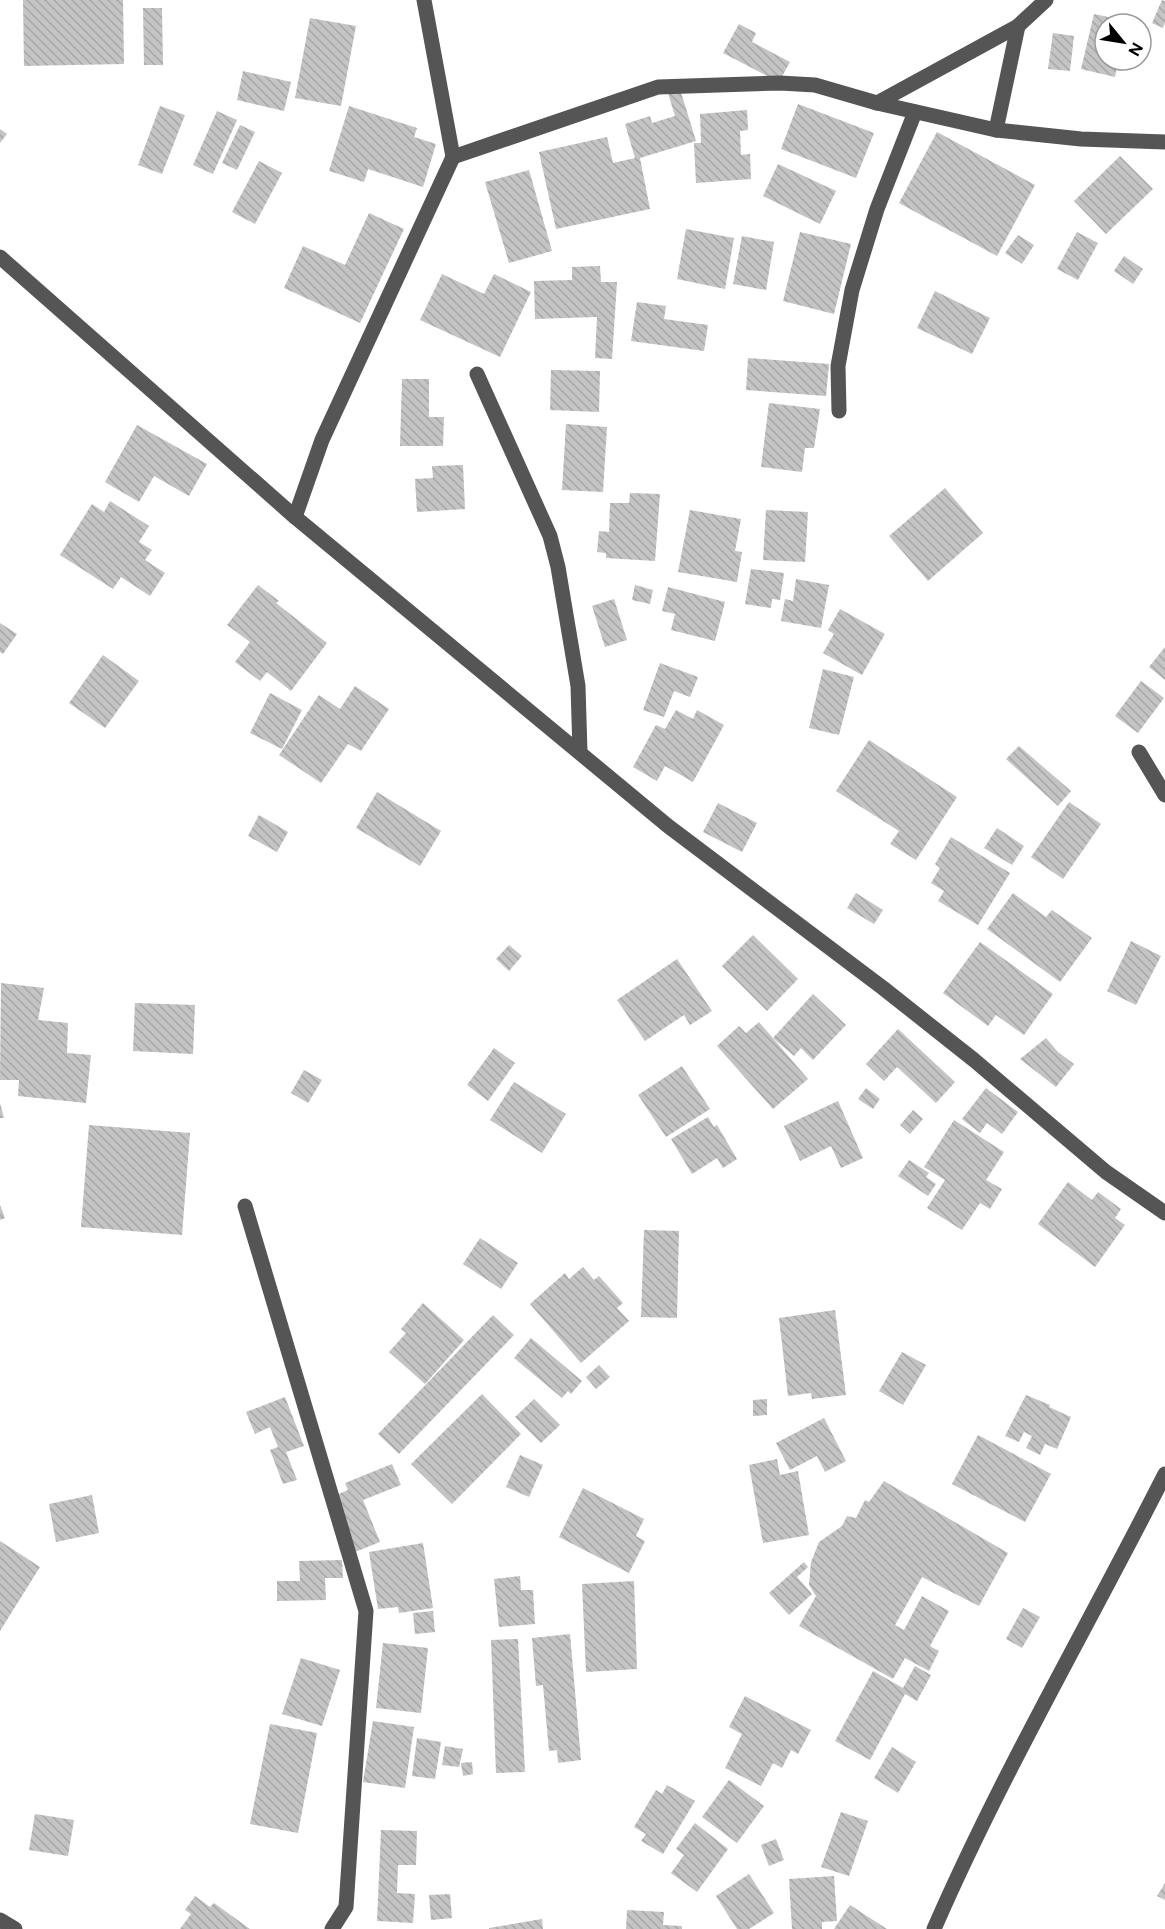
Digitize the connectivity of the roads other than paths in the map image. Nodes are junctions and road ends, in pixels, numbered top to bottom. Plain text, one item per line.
1 (424, 0) edge
2 (1046, 0) edge
3 (1018, 26) junction
4 (877, 103) junction
5 (915, 112) junction
6 (996, 130) junction
7 (1165, 142) edge
8 (453, 157) junction
9 (0, 257) edge
10 (477, 374) dead end
11 (839, 411) dead end
12 (295, 517) junction
13 (580, 752) junction
14 (1139, 752) dead end
15 (1165, 795) edge
16 (245, 1206) dead end
17 (1165, 1213) edge
18 (1165, 1474) edge
19 (0, 1920) edge
20 (15, 1929) edge
21 (332, 1929) edge
22 (934, 1929) edge

1 - 8 street
2 - 3 street
3 - 4 street
3 - 6 street
4 - 5 street
4 - 8 street
5 - 6 street
5 - 11 street
6 - 7 street
8 - 12 street
9 - 12 street
10 - 13 street
12 - 13 street
13 - 17 street
14 - 15 street
16 - 21 street
18 - 22 street
19 - 20 street

